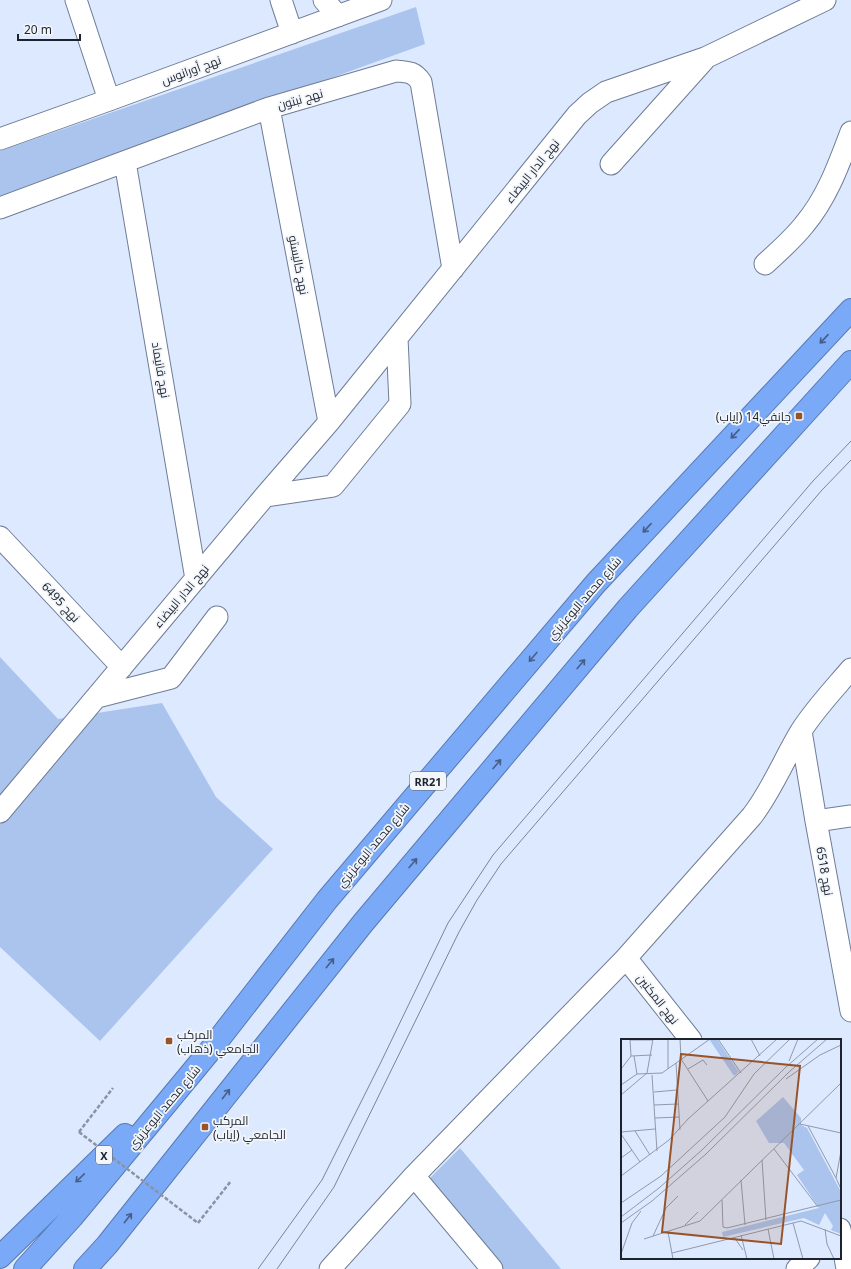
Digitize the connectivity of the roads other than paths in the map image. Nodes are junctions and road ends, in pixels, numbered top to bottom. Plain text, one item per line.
1 (76, 0) edge
2 (280, 0) edge
3 (324, 0) edge
4 (380, 0) edge
5 (815, 2) edge
6 (338, 16) junction
7 (292, 33) junction
8 (705, 58) junction
9 (109, 100) junction
10 (269, 108) junction
11 (851, 132) edge
12 (0, 138) edge
13 (125, 162) junction
14 (611, 164) dead end
15 (0, 208) edge
16 (765, 264) dead end
17 (452, 269) junction
18 (851, 310) edge
19 (397, 338) junction
20 (851, 362) edge
21 (329, 422) junction
22 (265, 496) junction
23 (0, 537) edge
24 (196, 579) junction
25 (217, 618) dead end
26 (122, 667) junction
27 (851, 669) edge
28 (97, 696) junction
29 (801, 731) junction
30 (0, 812) edge
31 (851, 816) edge
32 (816, 821) junction
33 (842, 914) edge
34 (626, 958) junction
35 (851, 1009) edge
36 (690, 1039) edge
37 (208, 1053) junction
38 (414, 1176) junction
39 (843, 1228) edge
40 (107, 1245) junction
41 (0, 1256) edge
42 (808, 1259) edge
43 (25, 1269) edge
44 (85, 1269) edge
45 (94, 1269) edge
46 (330, 1269) edge
47 (492, 1269) edge
48 (797, 1269) edge
49 (847, 1269) edge

1 - 9 street
2 - 7 street
3 - 6 street
4 - 6 street, نهج أورانوس
5 - 8 street, نهج الدار البيضاء
6 - 7 street, نهج أورانوس
7 - 9 street, نهج أورانوس
8 - 14 street, نهج الدار البيضاء
8 - 17 street, نهج الدار البيضاء
9 - 12 street, نهج أورانوس
10 - 13 street, نهج نبتون
10 - 17 street, نهج نبتون
10 - 21 street, نهج كاليستو
11 - 16 street
13 - 15 street, نهج نبتون
13 - 24 street, نهج قانيماد
17 - 19 street, نهج الدار البيضاء
18 -> 37 highway, شارع محمد البوعزيزي / RR21
19 - 21 street, نهج الدار البيضاء
19 - 22 street
40 -> 20 highway
21 - 22 street, نهج الدار البيضاء
22 - 24 street, نهج الدار البيضاء
23 - 26 street, نهج 6495
24 - 26 street, نهج الدار البيضاء
25 - 28 street
26 - 28 street, نهج الدار البيضاء
27 - 29 street
28 - 30 street, نهج الدار البيضاء
29 - 32 street, نهج 6518
29 - 34 street
31 - 32 street
32 - 33 street, نهج 6518
33 - 35 street, نهج 6518
34 - 36 street, نهج المكنين
34 - 38 street
37 -> 41 highway, X
37 - 43 highway, شارع محمد البوعزيزي / RR21
38 - 46 street
38 - 47 street
39 - 49 street
40 - 44 highway
40 - 45 highway
42 - 48 street

